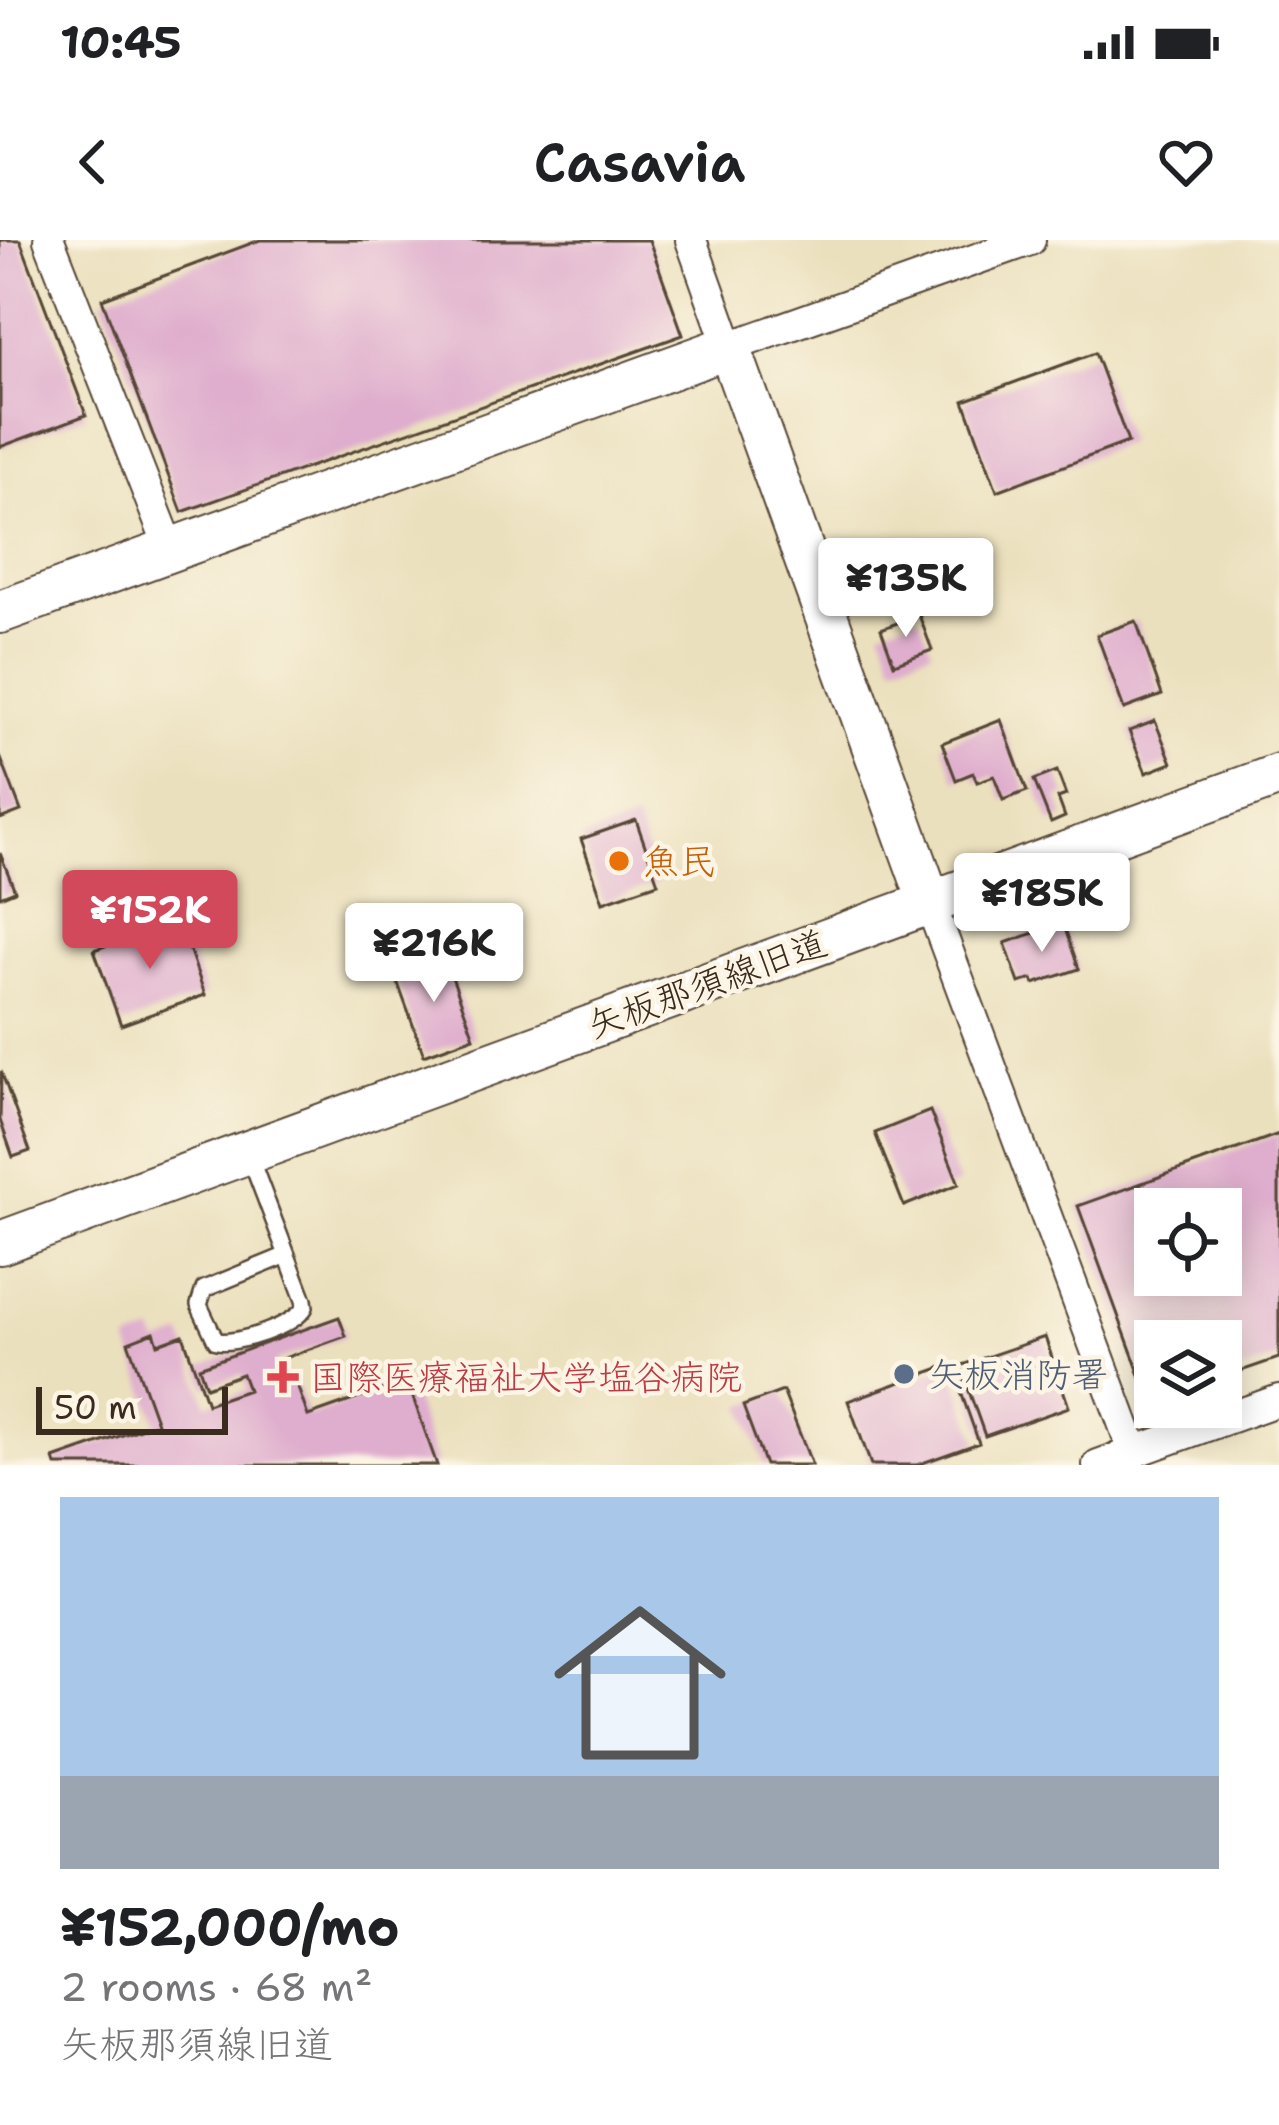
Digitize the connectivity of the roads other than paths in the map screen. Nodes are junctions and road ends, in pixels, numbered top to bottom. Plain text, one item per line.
1 (49, 240) edge
2 (691, 240) edge
3 (1030, 240) edge
4 (729, 347) junction
5 (170, 549) junction
6 (0, 612) edge
7 (1279, 775) edge
8 (929, 903) junction
9 (249, 1155) junction
10 (0, 1243) edge
11 (287, 1255) junction
12 (1279, 1400) edge
13 (1134, 1452) junction
14 (1098, 1465) edge

1 - 5 street
2 - 4 street
3 - 4 street
4 - 5 street
4 - 8 street
5 - 6 street
7 - 8 street, 矢板那須線旧道
8 - 9 street, 矢板那須線旧道
8 - 13 street
9 - 10 street, 矢板那須線旧道
9 - 11 lane
11 - 11 lane
12 - 13 street
13 - 14 street

